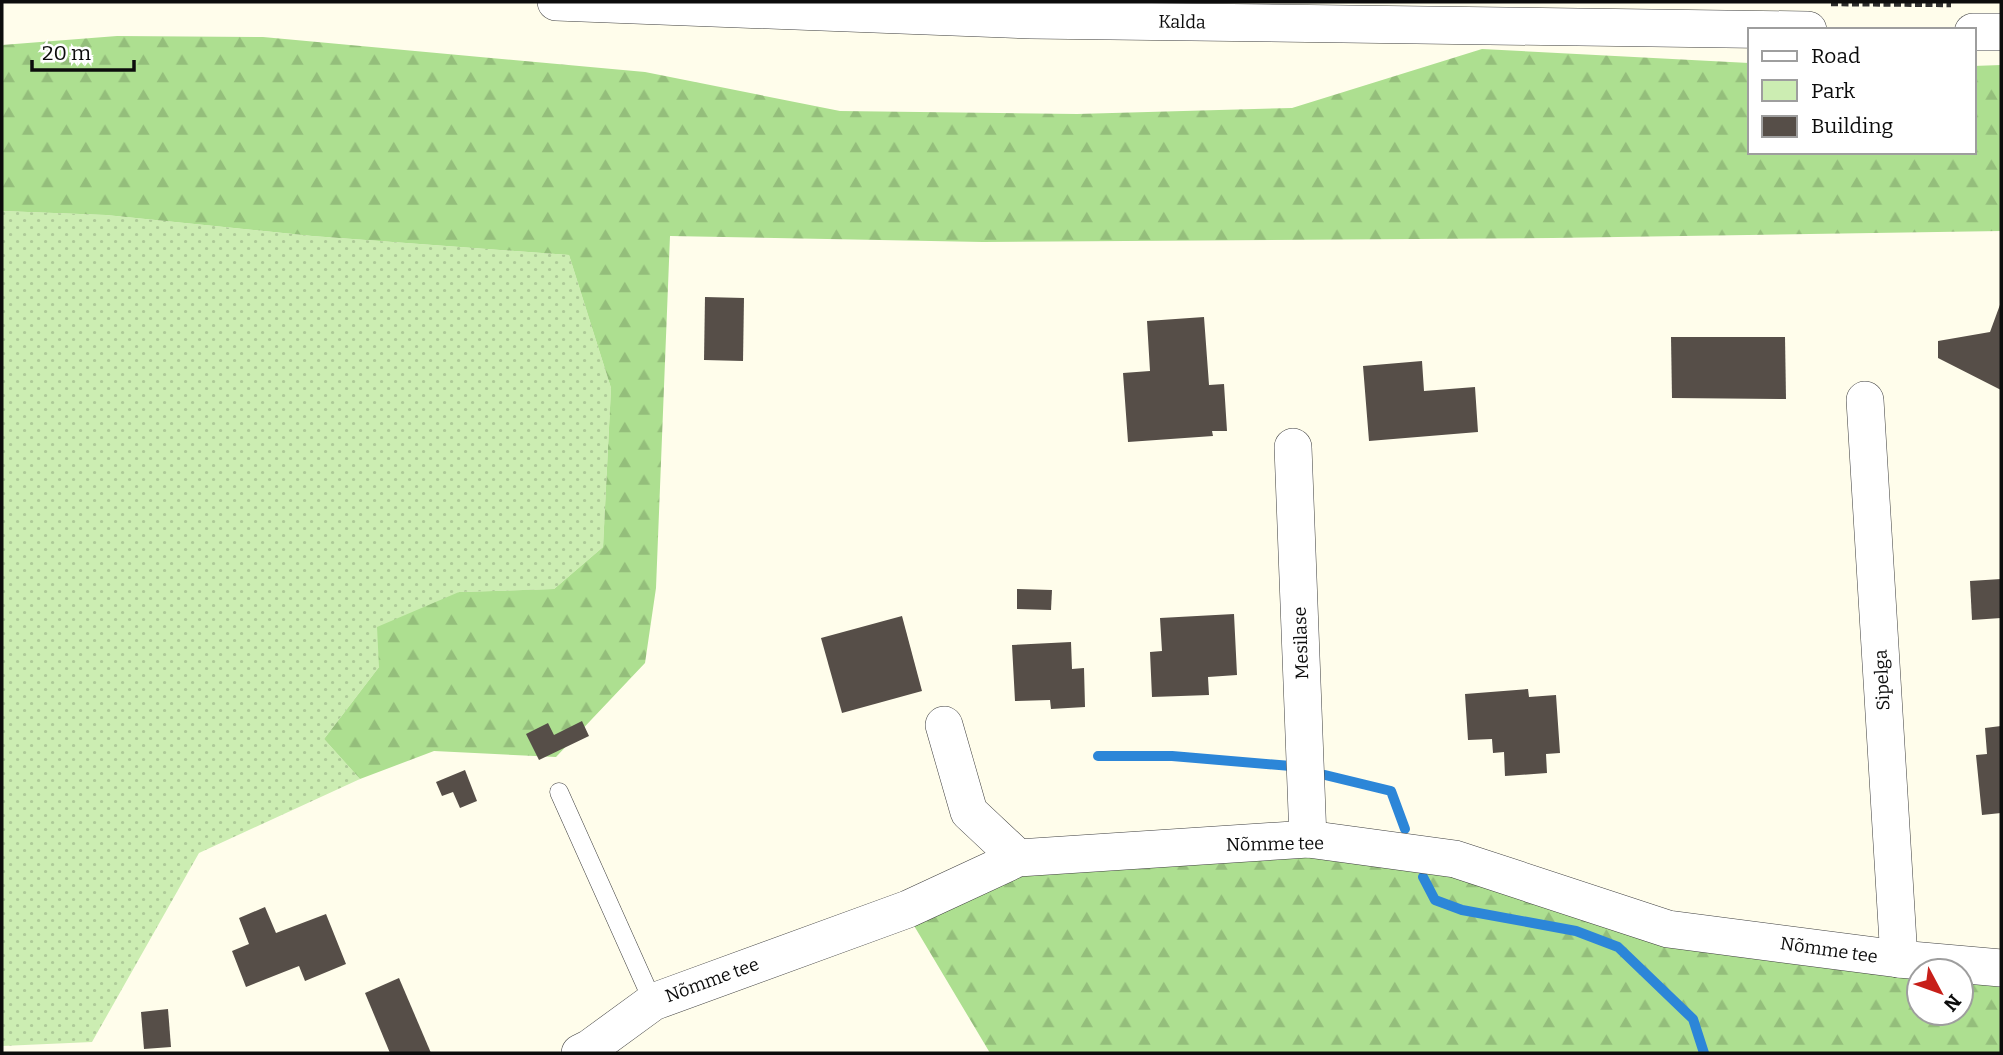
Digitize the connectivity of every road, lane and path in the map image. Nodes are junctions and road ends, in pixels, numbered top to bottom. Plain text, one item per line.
1 (556, 2) edge
2 (1030, 11) edge
3 (1748, 29) edge
4 (1975, 32) edge
5 (2001, 32) edge
6 (1865, 400) dead end
7 (1293, 447) dead end
8 (944, 724) dead end
9 (559, 792) dead end
10 (1308, 839) junction
11 (1018, 858) junction
12 (1899, 959) junction
13 (2001, 968) edge
14 (653, 1002) junction
15 (580, 1053) edge

1 - 2 street, Kalda
2 - 3 street, Kalda
4 - 5 street
6 - 12 street, Sipelga
7 - 10 street, Mesilase
8 - 11 street
9 - 14 lane
10 - 11 street, Nõmme tee
10 - 12 street, Nõmme tee
11 - 14 street, Nõmme tee
12 - 13 street, Nõmme tee
14 - 15 street, Nõmme tee

